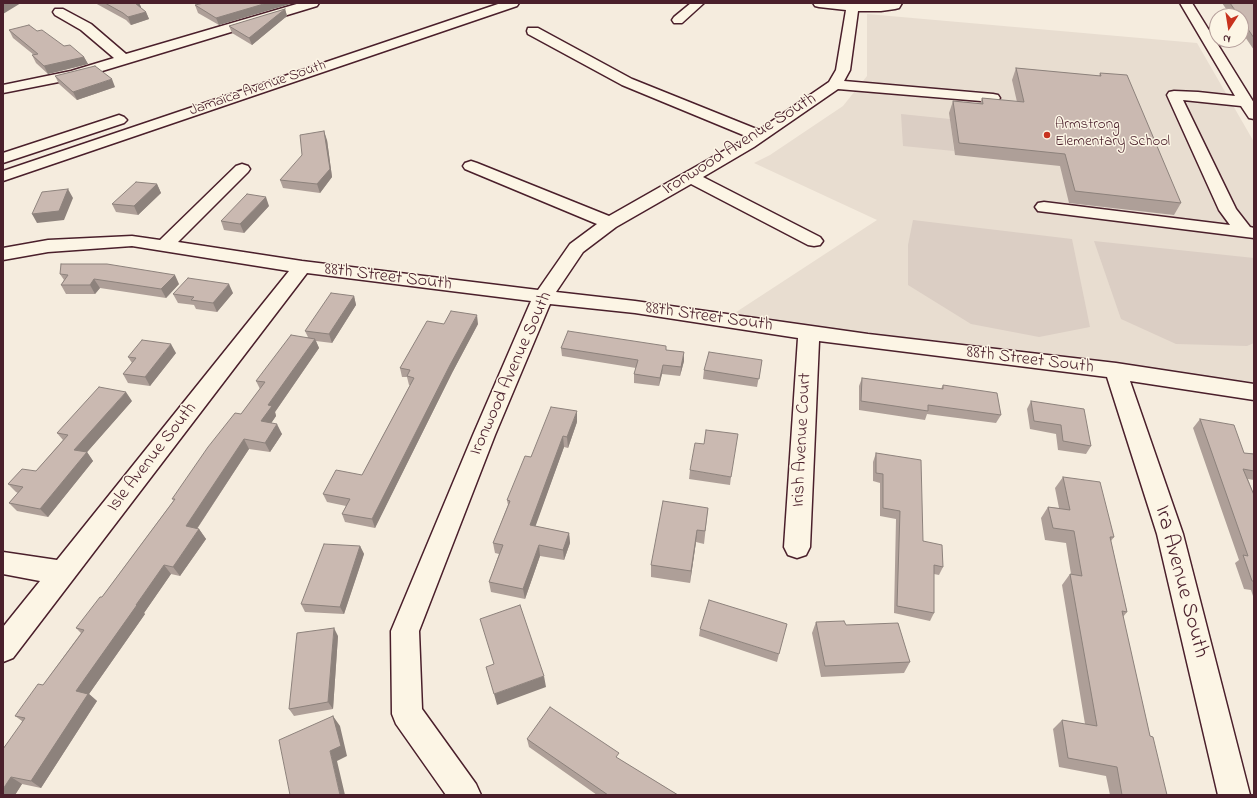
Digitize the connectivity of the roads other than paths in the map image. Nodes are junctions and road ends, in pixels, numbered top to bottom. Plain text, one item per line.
1 (313, 3) edge
2 (482, 3) edge
3 (513, 3) edge
4 (698, 3) edge
5 (819, 3) edge
6 (896, 3) edge
7 (1186, 3) edge
8 (853, 5) edge
9 (59, 12) dead end
10 (678, 20) dead end
11 (533, 31) dead end
12 (320, 54) dead end
13 (123, 59) junction
14 (835, 85) junction
15 (3, 90) edge
16 (993, 98) edge
17 (1246, 102) junction
18 (1254, 115) edge
19 (130, 117) dead end
20 (760, 136) junction
21 (3, 158) edge
22 (471, 166) dead end
23 (242, 169) dead end
24 (3, 176) edge
25 (691, 177) junction
26 (1044, 207) dead end
27 (610, 223) junction
28 (1249, 232) edge
29 (814, 241) dead end
30 (164, 246) junction
31 (3, 254) edge
32 (302, 266) junction
33 (543, 297) junction
34 (809, 333) junction
35 (1116, 371) junction
36 (1254, 392) edge
37 (797, 547) dead end
38 (3, 563) edge
39 (63, 573) junction
40 (3, 649) edge
41 (465, 795) edge
42 (1234, 795) edge

1 - 13 street
2 - 12 street, Jamaica Avenue South
3 - 24 street, Jamaica Avenue South
4 - 10 street
5 - 8 street
6 - 8 street
7 - 17 street
8 - 14 street, Ironwood Avenue South
9 - 13 street
11 - 20 street
13 - 15 street
14 - 16 street
14 - 20 street, Ironwood Avenue South
17 - 18 street
17 - 28 street
19 - 21 street
20 - 25 street, Ironwood Avenue South
22 - 27 street
23 - 30 street
25 - 27 street, Ironwood Avenue South
25 - 29 street
26 - 28 street
27 - 33 street, Ironwood Avenue South
30 - 31 street, 88th Street South
30 - 32 street, 88th Street South
32 - 33 street, 88th Street South
32 - 39 street, Isle Avenue South
33 - 34 street, 88th Street South
33 - 41 street, Ironwood Avenue South
34 - 35 street, 88th Street South
34 - 37 street, Irish Avenue Court
35 - 36 street, 88th Street South
35 - 42 street, Ira Avenue South
38 - 39 street
39 - 40 street, Isle Avenue South

